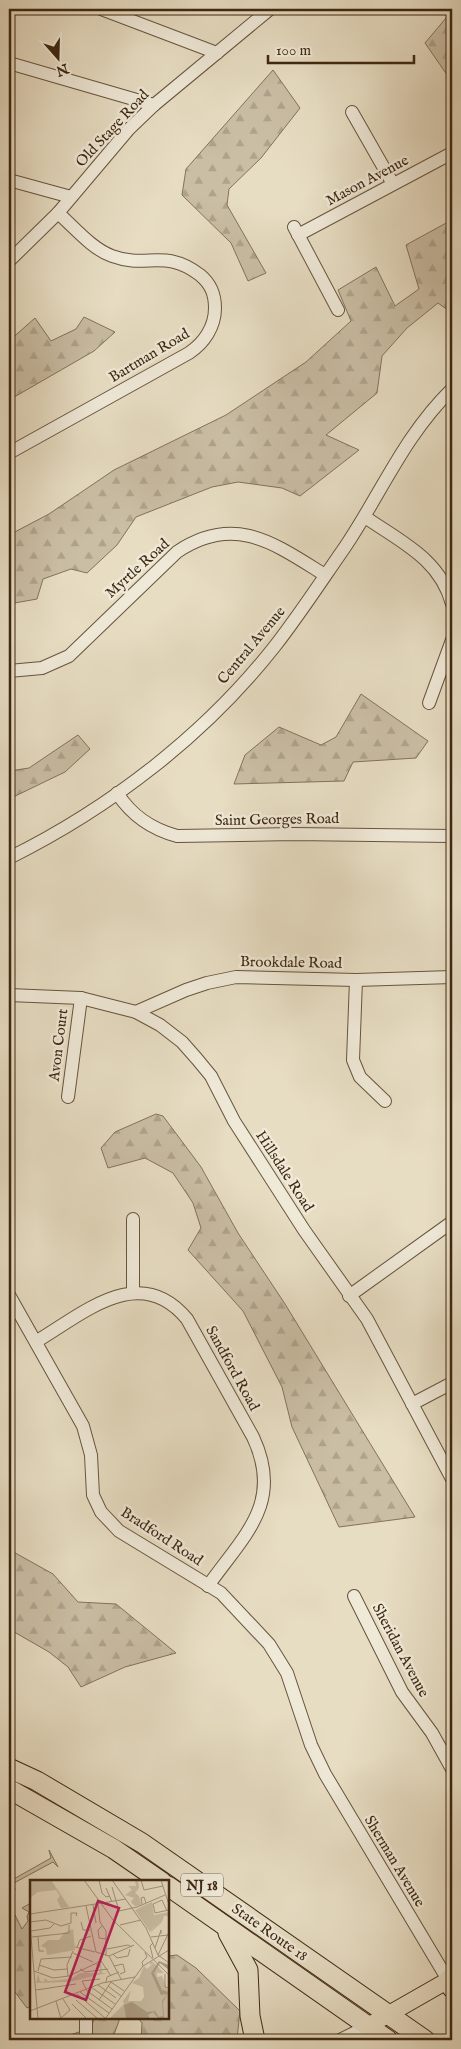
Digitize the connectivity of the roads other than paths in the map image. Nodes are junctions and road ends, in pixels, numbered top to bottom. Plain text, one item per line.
1 (101, 9) edge
2 (270, 9) edge
3 (217, 53) junction
4 (9, 63) edge
5 (154, 105) junction
6 (352, 112) dead end
7 (452, 153) edge
8 (9, 180) edge
9 (393, 184) junction
10 (71, 197) junction
11 (58, 213) junction
12 (9, 261) edge
13 (338, 310) dead end
14 (452, 389) edge
15 (9, 453) edge
16 (365, 517) junction
17 (326, 575) junction
18 (452, 604) edge
19 (452, 640) edge
20 (9, 671) edge
21 (429, 703) dead end
22 (117, 793) junction
23 (452, 836) edge
24 (9, 858) edge
25 (452, 977) edge
26 (356, 980) junction
27 (9, 995) edge
28 (81, 998) junction
29 (136, 1012) junction
30 (68, 1097) dead end
31 (385, 1101) dead end
32 (133, 1219) dead end
33 (452, 1222) edge
34 (133, 1292) junction
35 (9, 1295) edge
36 (349, 1296) junction
37 (37, 1341) junction
38 (452, 1383) edge
39 (412, 1404) junction
40 (452, 1479) edge
41 (208, 1586) junction
42 (354, 1596) dead end
43 (317, 1757) joint
44 (9, 1768) edge
45 (452, 1769) edge
46 (9, 1788) edge
47 (159, 1880) edge
48 (169, 1887) edge
49 (196, 1907) junction
50 (451, 1982) edge
51 (388, 2014) junction
52 (86, 2019) edge
53 (368, 2026) junction
54 (86, 2040) edge
55 (255, 2040) edge
56 (340, 2040) edge
57 (388, 2040) edge
58 (425, 2040) edge

1 - 3 street
2 - 3 street, Old Stage Road
3 - 5 street, Old Stage Road
4 - 5 street
5 - 10 street, Old Stage Road
6 - 9 street
7 - 9 street, Mason Avenue
8 - 10 street
9 - 13 street, Mason Avenue
10 - 11 street, Old Stage Road
11 - 12 street, Old Stage Road
11 - 15 street, Bartman Road
14 - 16 street, Central Avenue
16 - 17 street, Central Avenue
16 - 18 street
17 - 20 street, Myrtle Road
17 - 22 street, Central Avenue
19 - 21 street
22 - 23 street, Saint Georges Road
22 - 24 street, Central Avenue
25 - 26 street, Brookdale Road
26 - 29 street, Brookdale Road
26 - 31 street
27 - 28 street, Hillsdale Road
28 - 29 street, Hillsdale Road
28 - 30 street, Avon Court
29 - 36 street, Hillsdale Road
32 - 34 street
33 - 36 street
34 - 37 street, Sandford Road
34 - 41 street, Sandford Road
35 - 37 street, Bradford Road
36 - 39 street, Hillsdale Road
37 - 41 street, Bradford Road
38 - 39 street
39 - 40 street, Hillsdale Road
41 - 43 street, Bradford Road
42 - 45 street, Sheridan Avenue
43 - 50 street, Sherman Avenue
44 - 51 highway, State Route 18 / NJ 18
46 - 47 highway, NJ 18
48 - 49 highway, State Route 18 / NJ 18
49 - 53 highway, State Route 18 / NJ 18
49 - 55 highway
50 - 51 main road
51 - 53 main road
51 - 58 highway, State Route 18 / NJ 18
52 - 54 street
53 - 56 street
53 - 57 highway, State Route 18 / NJ 18

